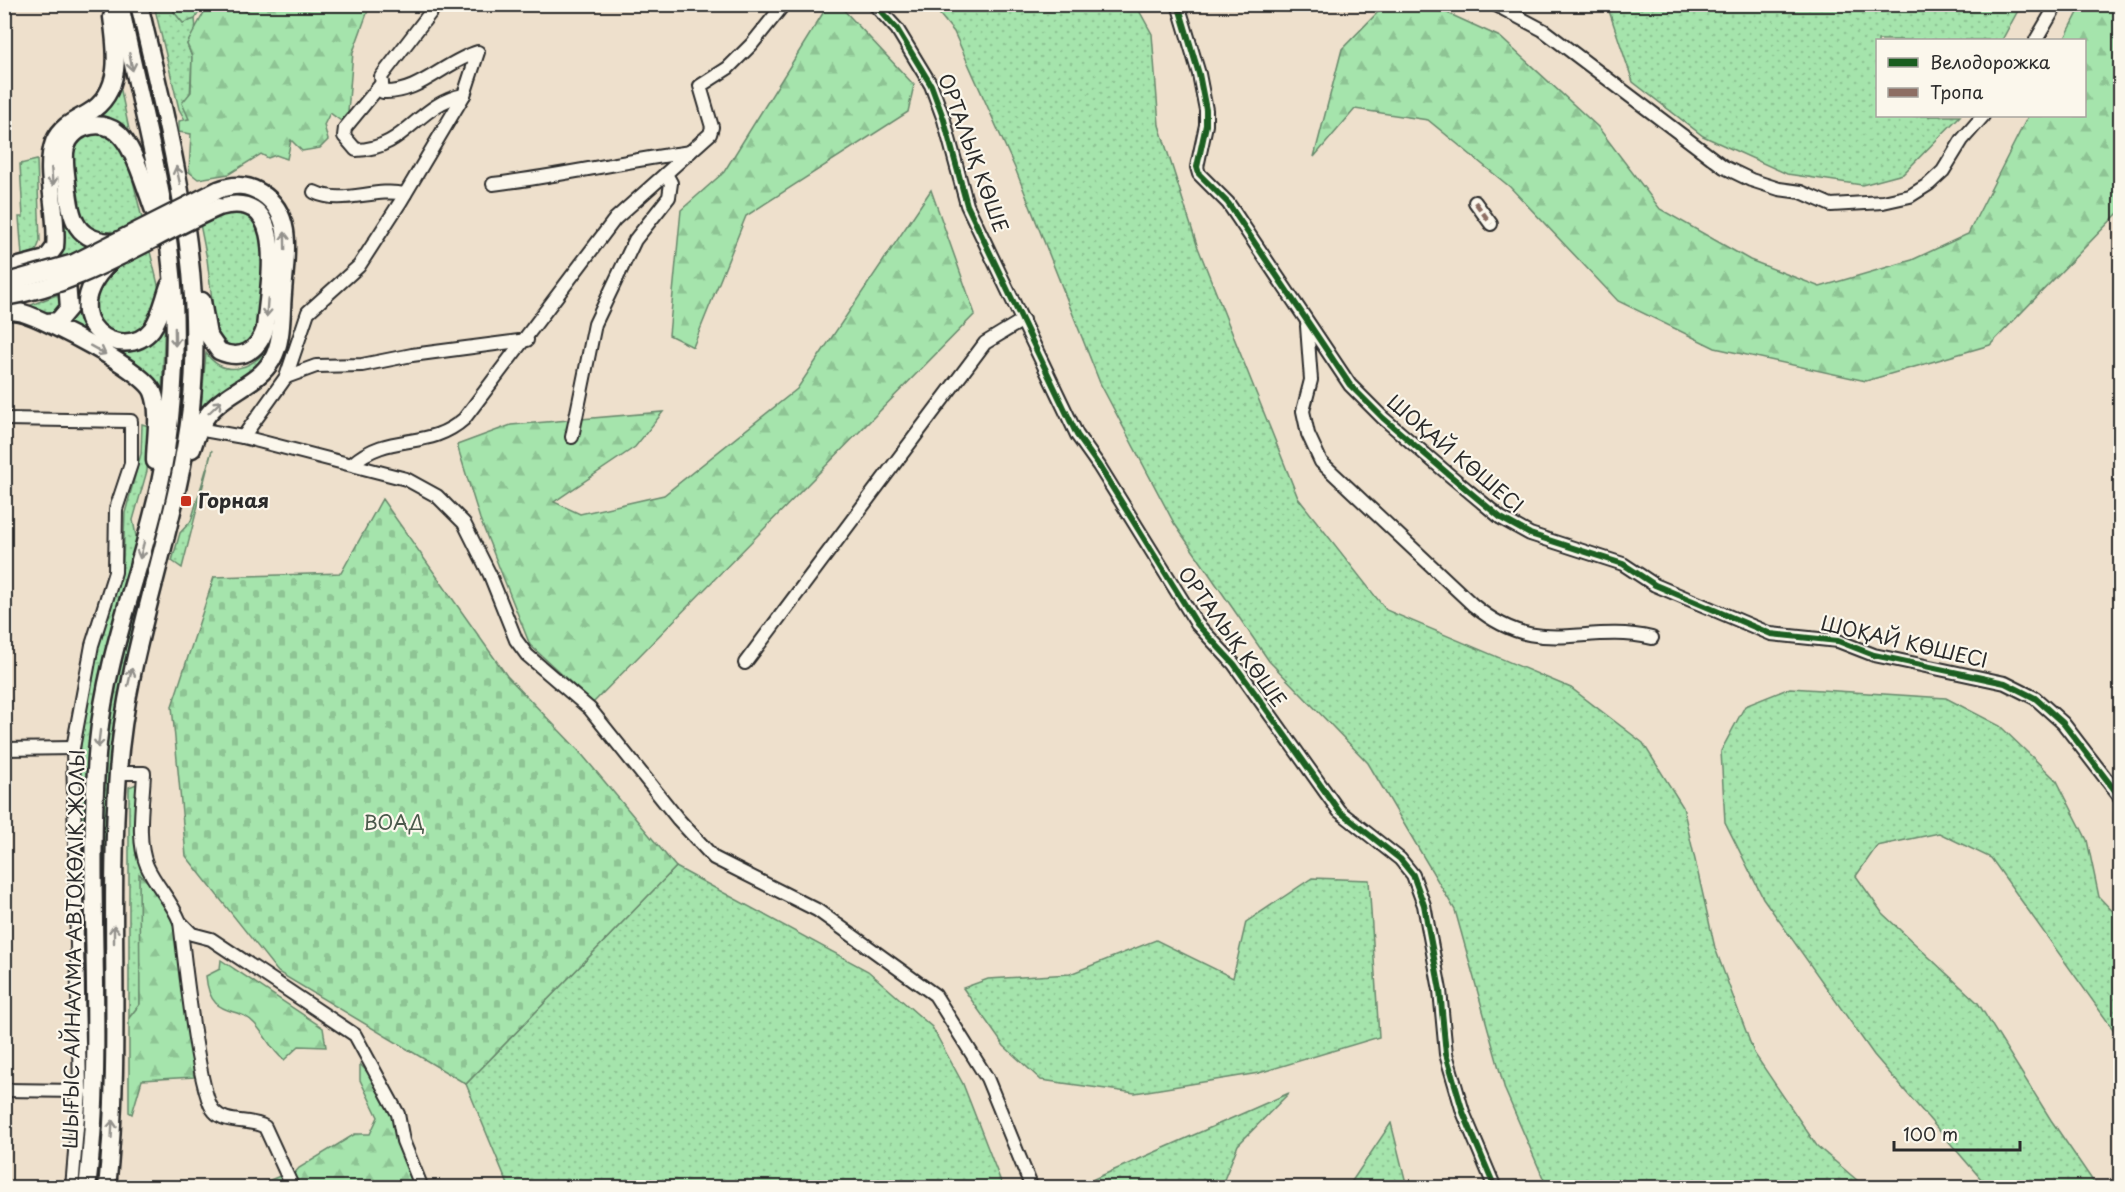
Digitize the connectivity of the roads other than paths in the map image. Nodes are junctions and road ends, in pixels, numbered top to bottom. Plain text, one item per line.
1 (110, 4) edge
2 (120, 4) edge
3 (140, 4) edge
4 (437, 4) edge
5 (784, 4) edge
6 (874, 4) edge
7 (1178, 4) edge
8 (1494, 4) edge
9 (2057, 4) edge
10 (2037, 39) edge
11 (382, 83) junction
12 (464, 95) junction
13 (1982, 117) edge
14 (690, 152) junction
15 (666, 174) junction
16 (493, 183) dead end
17 (314, 192) dead end
18 (405, 194) junction
19 (218, 198) junction
20 (1475, 202) dead end
21 (1491, 224) dead end
22 (188, 230) junction
23 (118, 242) junction
24 (171, 260) junction
25 (38, 262) junction
26 (108, 264) junction
27 (4, 270) edge
28 (4, 283) edge
29 (4, 297) edge
30 (4, 311) edge
31 (1023, 320) junction
32 (1306, 321) junction
33 (46, 322) junction
34 (526, 340) junction
35 (286, 377) junction
36 (4, 419) edge
37 (193, 428) junction
38 (243, 437) junction
39 (572, 437) dead end
40 (352, 464) junction
41 (153, 510) junction
42 (1652, 638) dead end
43 (745, 663) dead end
44 (73, 748) junction
45 (4, 749) edge
46 (118, 773) junction
47 (2121, 797) edge
48 (180, 922) junction
49 (4, 1090) edge
50 (80, 1091) junction
51 (72, 1188) edge
52 (87, 1188) edge
53 (107, 1188) edge
54 (292, 1188) edge
55 (422, 1188) edge
56 (1032, 1188) edge
57 (1495, 1188) edge

1 -> 25 main road
2 -> 24 main road, ШЫҒЫС АЙНАЛМА АВТОКӨЛІК ЖОЛЫ
22 -> 3 main road
4 - 11 street
5 - 14 street
6 - 31 street, ОРТАЛЫҚ КӨШЕ
7 - 32 street, ШОҚАЙ КӨШЕСІ
8 - 13 street
9 - 10 street
11 - 12 street
11 - 12 street
12 - 18 street
14 - 15 street
14 - 16 street
15 - 34 street
15 - 39 street
17 - 18 street
18 - 35 street
19 -> 22 main road
19 - 23 main road, bridge
19 - 26 main road, bridge
37 -> 19 main road
20 - 21 street
22 - 37 main road
23 - 24 main road
23 - 28 main road, bridge
24 - 26 main road
24 -> 41 main road, ШЫҒЫС АЙНАЛМА АВТОКӨЛІК ЖОЛЫ
25 - 27 main road
25 - 33 main road
26 - 29 main road, bridge
30 - 33 main road
31 - 43 street
31 - 57 street, ОРТАЛЫҚ КӨШЕ
32 - 42 street
32 - 47 street, ШОҚАЙ КӨШЕСІ
33 -> 41 main road
34 - 35 street
34 - 40 street
35 - 38 street
36 - 44 street
37 - 38 street
46 -> 37 main road
38 - 40 street
40 - 56 street
41 -> 52 main road, ШЫҒЫС АЙНАЛМА АВТОКӨЛІК ЖОЛЫ
44 - 45 street
44 - 50 street
46 - 48 street
53 -> 46 main road
48 - 54 street
48 - 55 street
49 - 50 street
50 - 51 street

